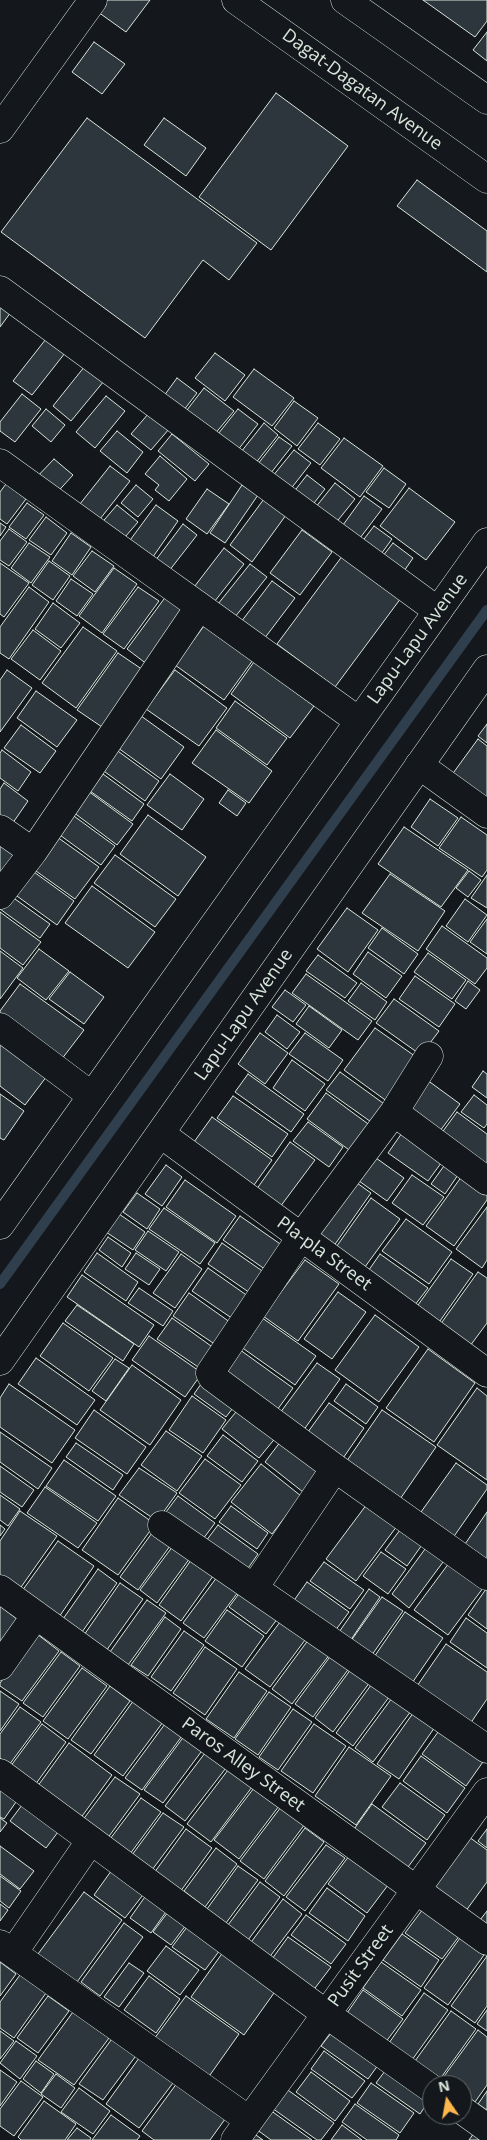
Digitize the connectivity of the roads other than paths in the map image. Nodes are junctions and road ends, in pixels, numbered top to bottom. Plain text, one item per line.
1 (93, 0) edge
2 (236, 0) edge
3 (345, 0) edge
4 (487, 100) edge
5 (0, 129) edge
6 (487, 179) edge
7 (0, 290) edge
8 (0, 463) edge
9 (487, 542) edge
10 (200, 607) junction
11 (438, 612) junction
12 (487, 669) edge
13 (359, 721) junction
14 (419, 765) junction
15 (487, 814) edge
16 (0, 829) edge
17 (32, 852) junction
18 (0, 895) edge
19 (0, 1027) edge
20 (429, 1056) dead end
21 (92, 1096) junction
22 (394, 1112) junction
23 (161, 1134) junction
24 (487, 1181) edge
25 (0, 1225) edge
26 (301, 1237) junction
27 (0, 1361) edge
28 (487, 1374) edge
29 (335, 1468) junction
30 (162, 1525) dead end
31 (487, 1576) edge
32 (254, 1588) junction
33 (0, 1589) edge
34 (36, 1615) junction
35 (0, 1666) edge
36 (487, 1749) edge
37 (0, 1773) edge
38 (487, 1792) edge
39 (91, 1840) junction
40 (416, 1890) junction
41 (487, 1941) edge
42 (6, 1948) edge
43 (326, 2014) junction
44 (422, 2082) edge
45 (472, 2117) edge
46 (487, 2128) edge
47 (242, 2130) edge

1 - 5 street
2 - 6 street, Dagat-Dagatan Avenue
3 - 4 street
7 - 11 street
8 - 10 street
9 - 11 street, Lapu-Lapu Avenue
10 - 13 street
10 - 17 street
11 - 13 street, Lapu-Lapu Avenue
12 - 14 street, Lapu-Lapu Avenue
13 - 21 street, Lapu-Lapu Avenue
14 - 15 street
14 - 23 street, Lapu-Lapu Avenue
16 - 17 street
17 - 18 street
19 - 21 street
20 - 22 street
21 - 25 street, Lapu-Lapu Avenue
22 - 24 street
22 - 26 street
23 - 26 street, Pla-pla Street
23 - 27 street, Lapu-Lapu Avenue
26 - 28 street, Pla-pla Street
26 - 29 street
29 - 31 street
29 - 32 street
30 - 32 street
32 - 36 street
33 - 34 street, Paros Alley Street
34 - 35 street
34 - 40 street, Paros Alley Street
37 - 39 street
38 - 40 street, Pusit Street
39 - 42 street
39 - 43 street
40 - 41 street, Paros Alley Street
40 - 43 street, Pusit Street
42 - 47 street
43 - 44 street
43 - 47 street, Pusit Street
45 - 46 street

